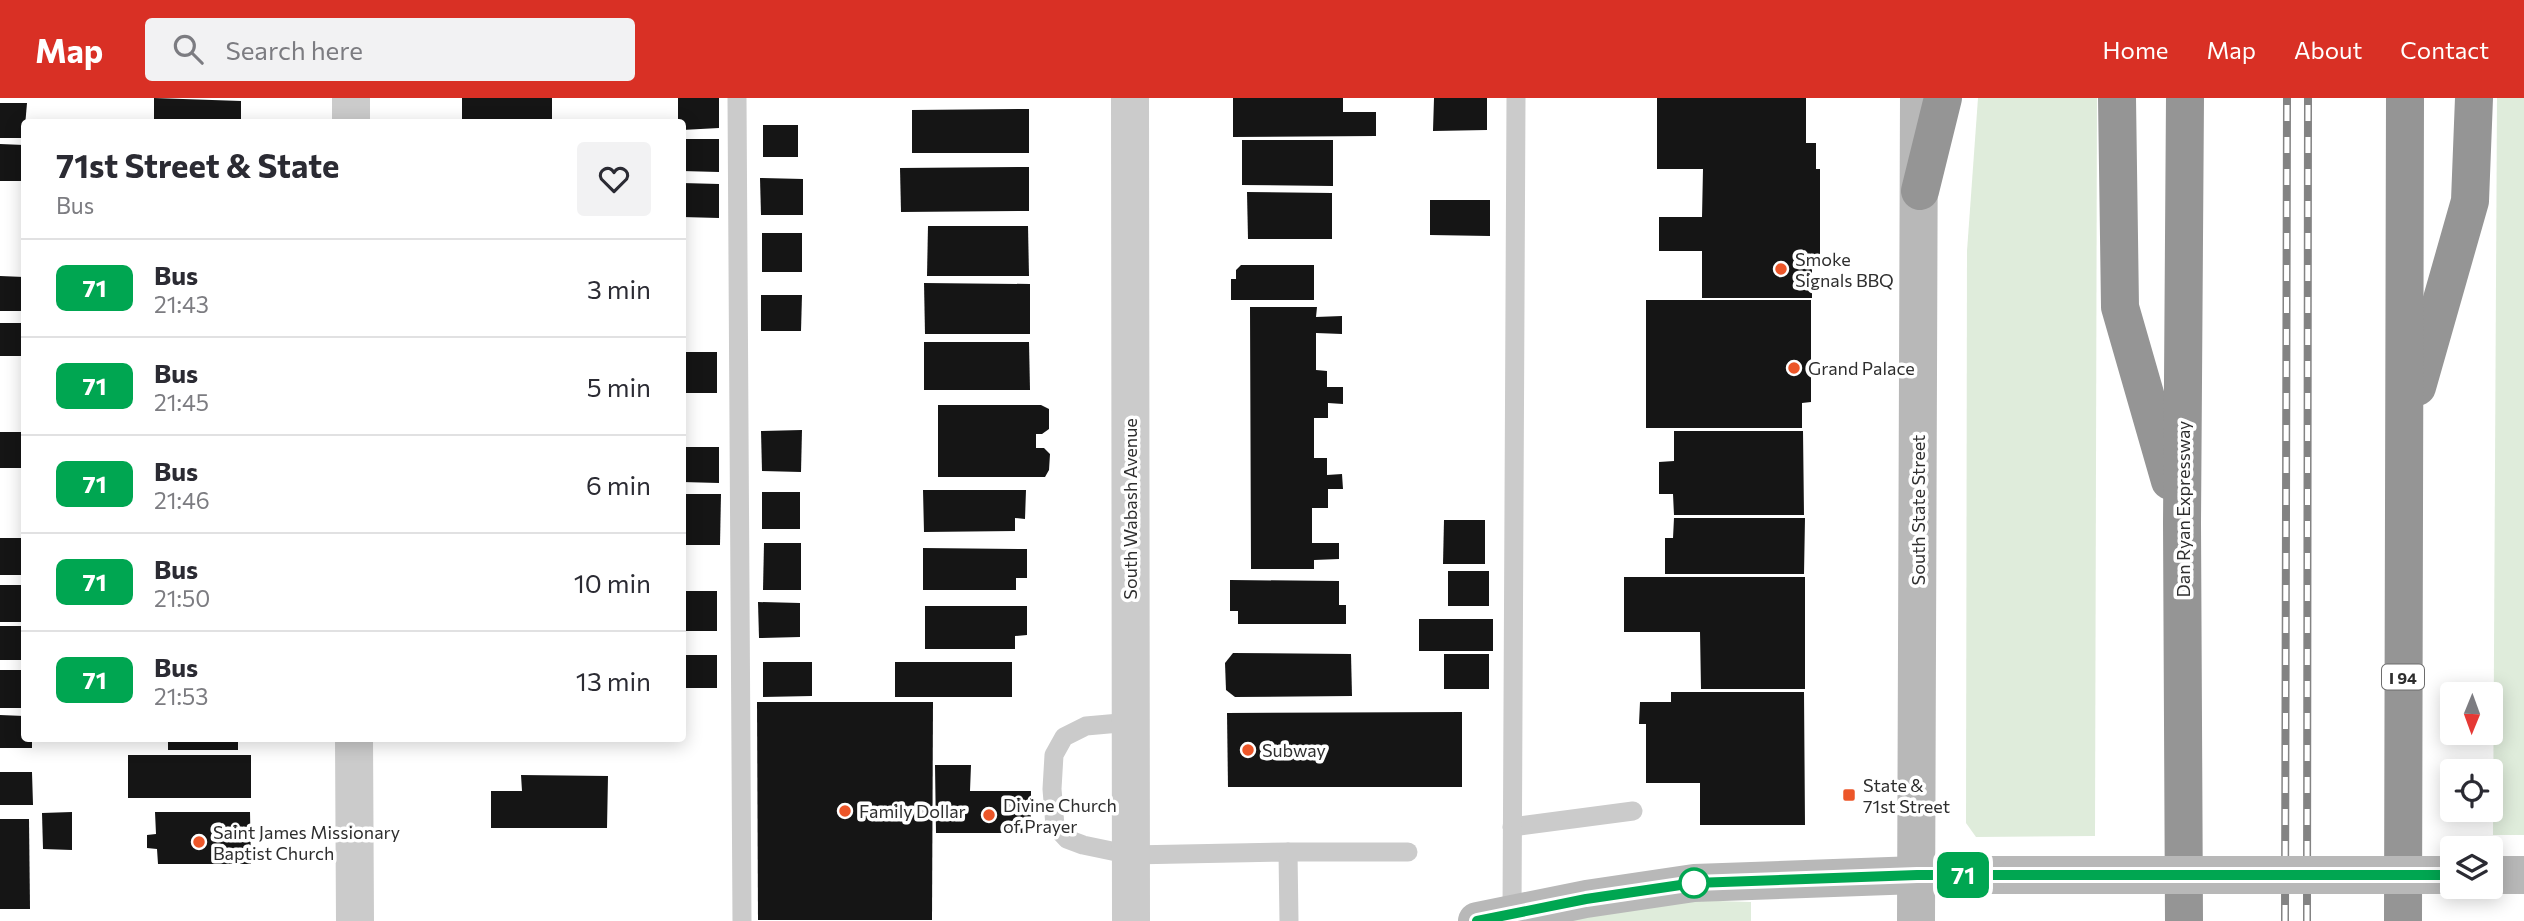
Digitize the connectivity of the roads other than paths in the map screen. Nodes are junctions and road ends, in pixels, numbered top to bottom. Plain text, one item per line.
1 (351, 98) edge
2 (737, 98) edge
3 (1130, 98) edge
4 (1516, 98) edge
5 (1920, 98) edge
6 (1943, 98) edge
7 (2117, 98) edge
8 (2185, 98) edge
9 (2405, 98) edge
10 (2474, 98) edge
11 (351, 119) edge
12 (1920, 191) junction
13 (2403, 433) junction
14 (2182, 523) junction
15 (1131, 722) junction
16 (354, 742) edge
17 (1633, 811) dead end
18 (1512, 827) junction
19 (1288, 852) junction
20 (1408, 852) dead end
21 (1131, 855) junction
22 (1917, 875) junction
23 (2440, 875) edge
24 (2503, 875) edge
25 (2524, 875) edge
26 (1495, 917) edge
27 (355, 921) edge
28 (742, 921) edge
29 (1131, 921) edge
30 (1289, 921) edge
31 (1916, 921) edge
32 (2184, 921) edge
33 (2403, 921) edge

1 - 11 street
2 - 28 lane
3 - 15 street, South Wabash Avenue
4 - 18 lane
5 - 12 main road, South State Street
6 - 12 highway
7 - 14 highway
8 - 14 highway, Dan Ryan Expressway
9 - 13 highway, I 94
10 - 13 highway
12 - 22 main road, South State Street
13 - 33 highway, I 94
14 - 32 highway, Dan Ryan Expressway
15 - 21 street, South Wabash Avenue
15 - 21 lane
16 - 27 street
17 - 18 lane
18 - 26 lane
19 - 20 lane
19 - 21 lane
19 - 30 lane
21 - 29 street, South Wabash Avenue
22 - 23 main road, bridge
22 - 26 main road
22 - 31 main road, South State Street
24 - 25 main road

